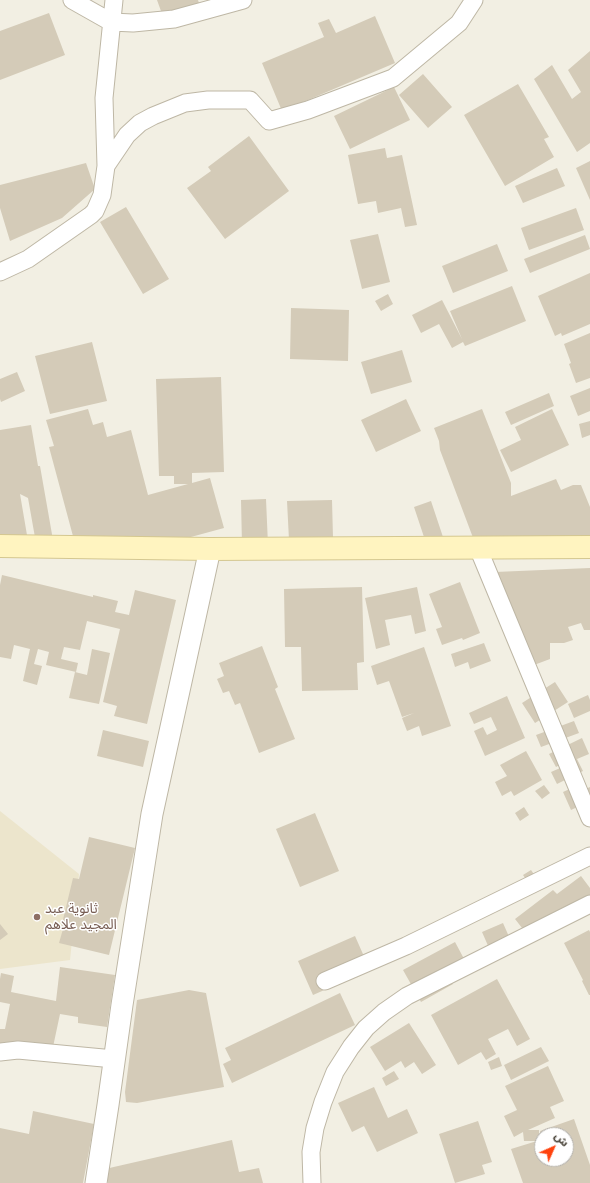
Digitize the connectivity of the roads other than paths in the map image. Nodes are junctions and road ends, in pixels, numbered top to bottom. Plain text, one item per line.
1 (72, 0) edge
2 (114, 0) edge
3 (243, 0) edge
4 (474, 0) edge
5 (111, 22) junction
6 (106, 166) junction
7 (0, 272) edge
8 (0, 546) edge
9 (590, 547) edge
10 (478, 548) junction
11 (210, 549) junction
12 (590, 818) edge
13 (590, 856) edge
14 (590, 904) edge
15 (325, 981) dead end
16 (0, 1052) edge
17 (114, 1059) junction
18 (96, 1183) edge
19 (312, 1183) edge

1 - 5 street
2 - 5 street
3 - 5 street
4 - 6 street
5 - 6 street
6 - 7 street
8 - 11 main road
9 - 10 main road
10 - 11 main road
10 - 12 street
11 - 17 street
13 - 15 street
14 - 19 street
16 - 17 street
17 - 18 street

